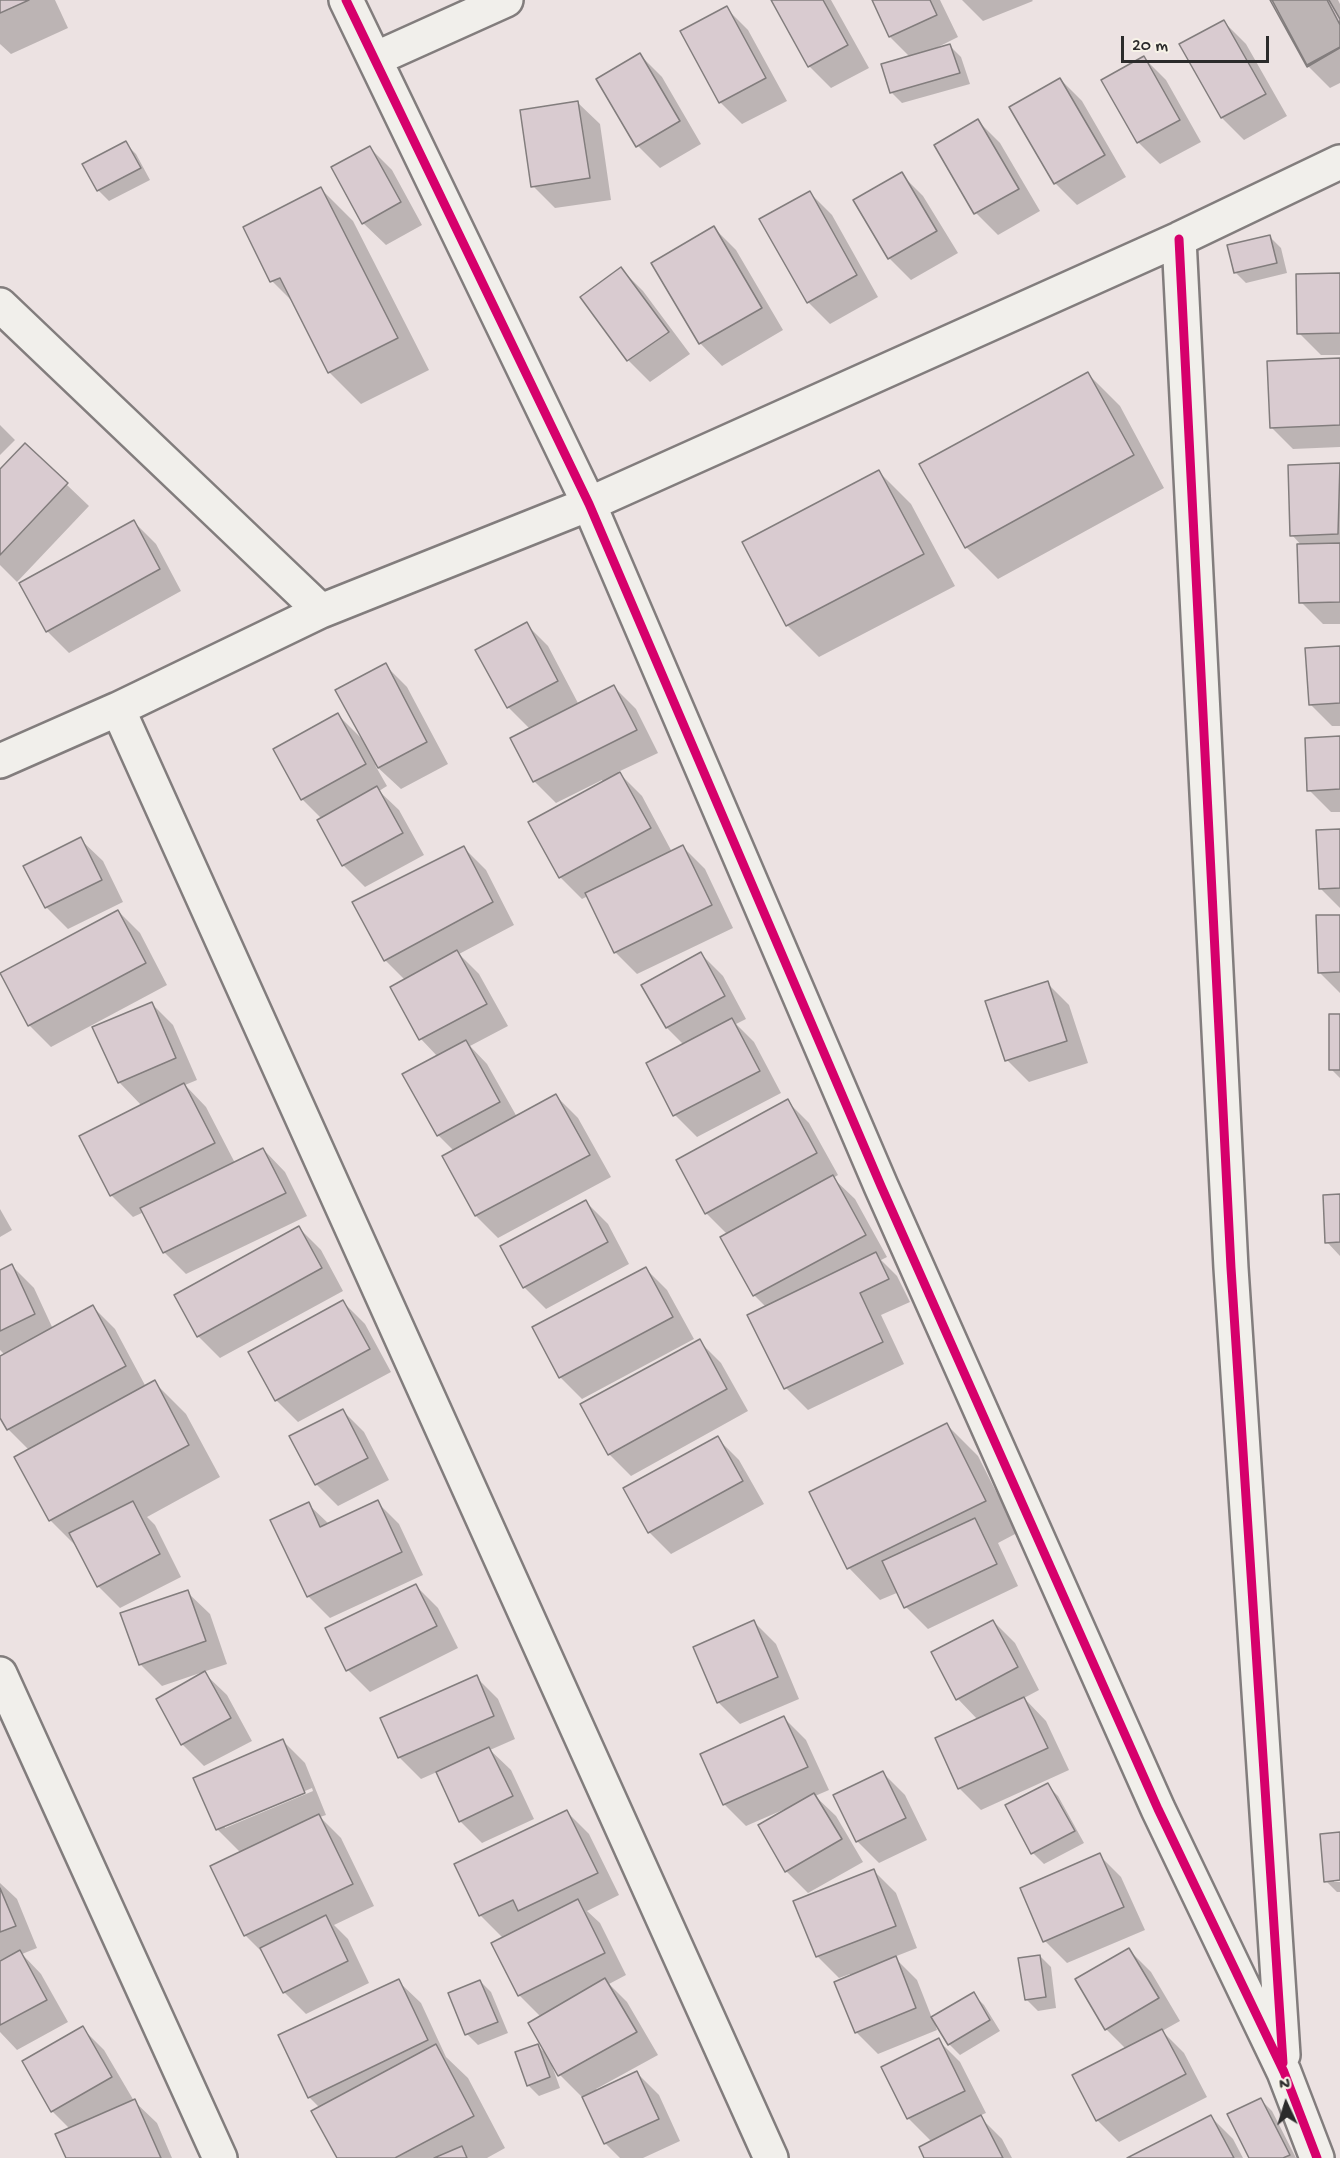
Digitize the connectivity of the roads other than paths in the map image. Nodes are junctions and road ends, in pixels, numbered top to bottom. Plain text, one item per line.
1 (346, 0) edge
2 (506, 0) edge
3 (375, 59) junction
4 (1340, 162) edge
5 (1179, 239) junction
6 (0, 304) edge
7 (589, 504) junction
8 (321, 611) junction
9 (118, 708) junction
10 (0, 761) edge
11 (0, 1674) edge
12 (1284, 2072) junction
13 (220, 2158) edge
14 (771, 2158) edge
15 (1317, 2158) edge

1 - 3 street
2 - 3 street
3 - 7 street
4 - 5 street
5 - 7 street
5 - 12 street
6 - 8 street
7 - 8 street
7 - 12 street
8 - 9 street
9 - 10 street
9 - 14 street
11 - 13 street
12 - 15 street

